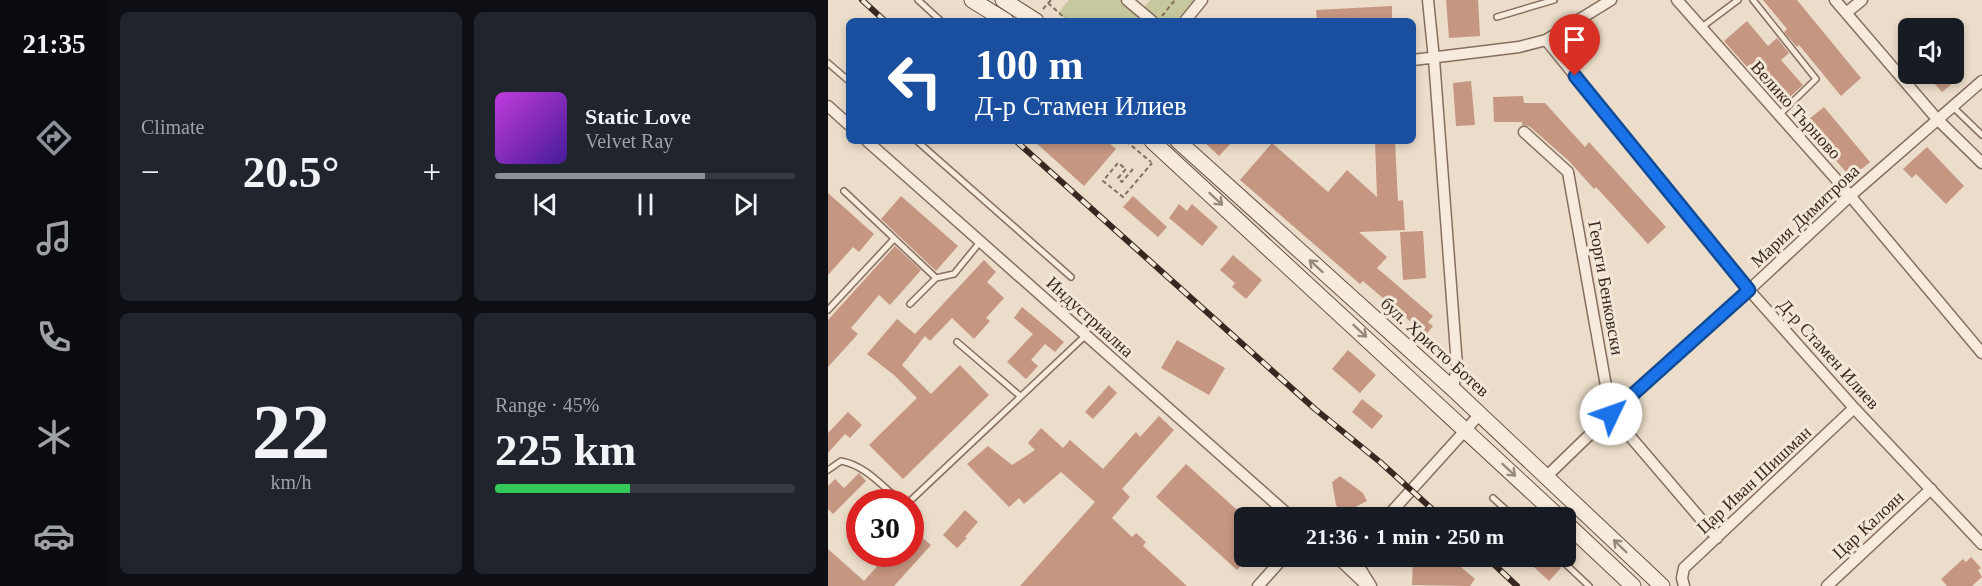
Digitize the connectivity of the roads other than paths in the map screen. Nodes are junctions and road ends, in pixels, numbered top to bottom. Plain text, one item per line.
1 (918, 0) edge
2 (972, 0) edge
3 (1003, 0) edge
4 (1127, 0) edge
5 (1202, 0) edge
6 (1428, 0) edge
7 (1554, 0) edge
8 (1611, 0) edge
9 (1677, 0) edge
10 (1738, 0) edge
11 (1753, 0) edge
12 (1835, 0) edge
13 (1862, 0) edge
14 (1141, 4) edge
15 (1846, 13) junction
16 (1497, 17) dead end
17 (938, 18) edge
18 (1001, 18) edge
19 (1031, 18) edge
20 (1150, 18) edge
21 (1187, 18) edge
22 (1701, 28) junction
23 (1546, 40) junction
24 (1434, 59) junction
25 (1416, 60) edge
26 (828, 63) edge
27 (846, 78) edge
28 (1982, 81) edge
29 (828, 106) edge
30 (1952, 106) junction
31 (1779, 116) junction
32 (1937, 119) junction
33 (846, 122) edge
34 (1524, 132) dead end
35 (1982, 135) edge
36 (870, 144) edge
37 (920, 144) edge
38 (1155, 144) edge
39 (1183, 144) edge
40 (1185, 144) edge
41 (1173, 160) junction
42 (1982, 163) edge
43 (844, 191) dead end
44 (1850, 196) junction
45 (894, 239) junction
46 (980, 242) junction
47 (1071, 277) dead end
48 (936, 278) junction
49 (1749, 290) junction
50 (910, 304) dead end
51 (828, 310) edge
52 (1086, 335) junction
53 (957, 342) dead end
54 (1982, 353) edge
55 (1453, 389) junction
56 (1020, 396) junction
57 (1854, 408) junction
58 (1480, 414) junction
59 (1611, 414) junction
60 (1466, 429) junction
61 (828, 470) edge
62 (1547, 476) junction
63 (887, 489) edge
64 (923, 489) edge
65 (1931, 489) junction
66 (1493, 498) dead end
67 (1280, 507) edge
68 (1396, 507) edge
69 (1503, 507) edge
70 (1543, 507) edge
71 (1576, 532) edge
72 (1717, 538) junction
73 (1982, 544) edge
74 (1275, 567) edge
75 (1353, 567) edge
76 (1569, 567) edge
77 (1683, 582) edge
78 (1258, 586) edge
79 (1369, 586) edge
80 (1589, 586) edge
81 (1633, 586) edge
82 (1662, 586) edge
83 (1827, 586) edge

1 - 17 lane
2 - 18 main road
3 - 19 main road
4 - 14 street
5 - 21 street
6 - 24 street
7 - 16 lane
8 - 23 street
9 - 22 street, Велико Търново
10 - 22 lane
11 - 31 lane
12 - 15 street
13 - 15 street
14 - 20 street
15 - 32 street
22 - 31 street, Велико Търново
23 - 24 street
23 - 49 street, Д-р Стамен Илиев
24 - 25 street
24 - 55 street
26 - 27 lane
28 - 30 street, Мария Димитрова
29 - 33 street
30 - 32 street, Мария Димитрова
30 - 35 lane
31 - 44 street, Велико Търново
32 - 42 street
32 - 44 street, Мария Димитрова
34 - 59 street, Георги Бенковски
36 - 46 street, Индустриална
37 - 47 lane
38 - 41 main road
39 - 41 street
55 -> 40 main road, бул. Христо Ботев
41 -> 60 main road
43 - 45 lane
44 - 49 street, Мария Димитрова
44 - 54 street, Велико Търново
45 - 48 lane
45 - 51 lane
46 - 48 lane
46 - 52 street, Индустриална
48 - 50 lane
49 - 57 street, Д-р Стамен Илиев
49 - 59 street, Мария Димитрова
52 - 56 lane
52 - 67 street, Индустриална
53 - 56 lane
55 - 58 main road, бул. Христо Ботев
56 - 64 lane
57 - 65 street, Д-р Стамен Илиев
57 - 72 street, Цар Иван Шишман
58 - 60 street
58 - 62 main road, бул. Христо Ботев
59 - 62 street, Мария Димитрова
59 - 72 street
60 - 68 street
60 -> 70 main road
61 - 63 lane
82 -> 62 main road, бул. Христо Ботев
65 - 73 street, Д-р Стамен Илиев
65 - 83 street, Цар Калоян
66 - 69 lane
71 - 81 main road
72 - 77 street, Цар Иван Шишман
74 - 78 street
75 - 79 street
76 - 80 lane

